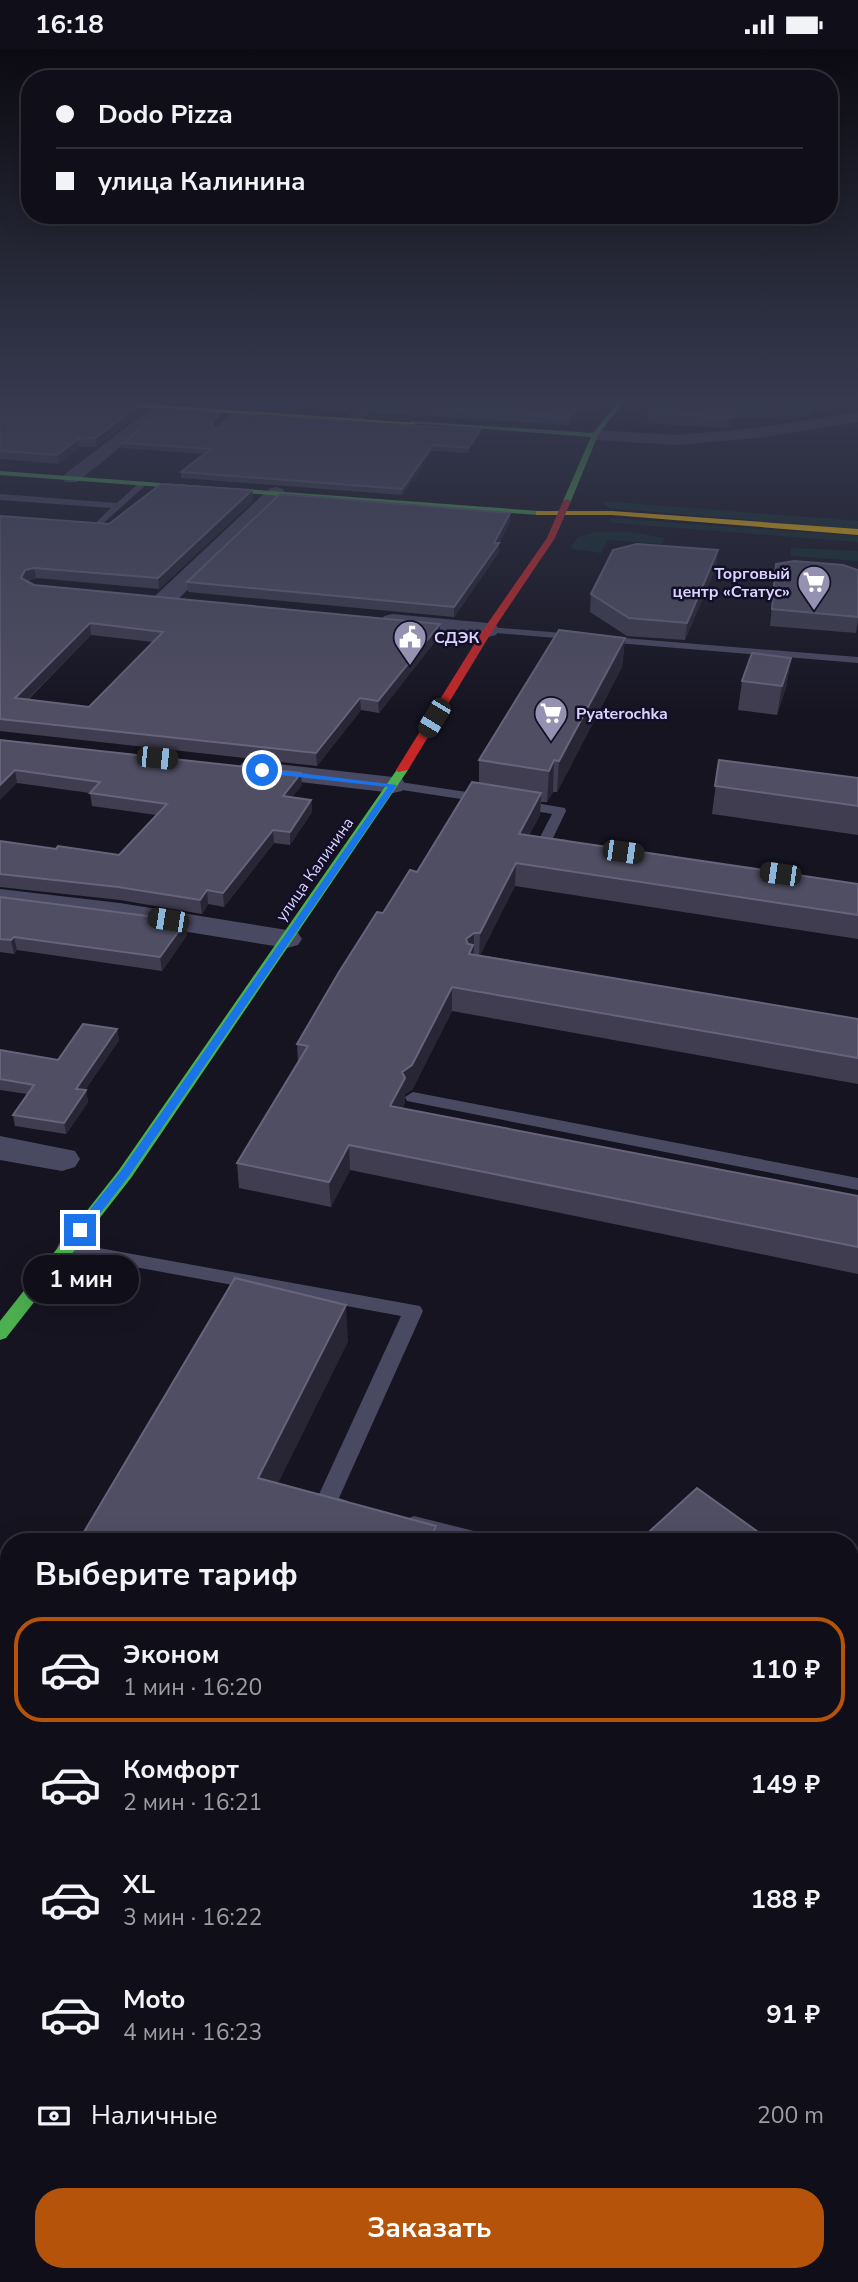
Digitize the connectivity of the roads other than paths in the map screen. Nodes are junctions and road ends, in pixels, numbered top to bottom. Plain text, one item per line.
1 (119, 506) edge
2 (262, 506) edge
3 (446, 506) edge
4 (564, 506) edge
5 (560, 515) junction
6 (98, 526) edge
7 (858, 532) edge
8 (858, 546) edge
9 (139, 597) edge
10 (164, 600) junction
11 (191, 602) edge
12 (367, 618) edge
13 (488, 630) junction
14 (858, 660) edge
15 (230, 767) edge
16 (393, 785) junction
17 (572, 844) edge
18 (0, 898) edge
19 (287, 939) junction
20 (413, 1097) edge
21 (0, 1148) edge
22 (62, 1159) dead end
23 (858, 1184) edge
24 (66, 1248) junction
25 (0, 1333) edge
26 (365, 1513) edge
27 (391, 1519) edge
28 (446, 1533) edge

1 - 6 lane
2 - 10 street
3 - 5 main road
4 - 5 main road, улица Калинина
5 - 7 main road
5 - 8 main road
5 - 13 main road, улица Калинина
9 - 10 street
10 - 11 street
12 - 13 street
13 - 14 lane
13 - 16 main road, улица Калинина
15 - 16 street
16 - 17 lane
16 - 19 main road, улица Калинина
18 - 19 street
19 - 24 main road, улица Калинина
20 - 23 lane
21 - 22 street
24 - 25 main road, улица Калинина
24 - 26 lane
27 - 28 lane

